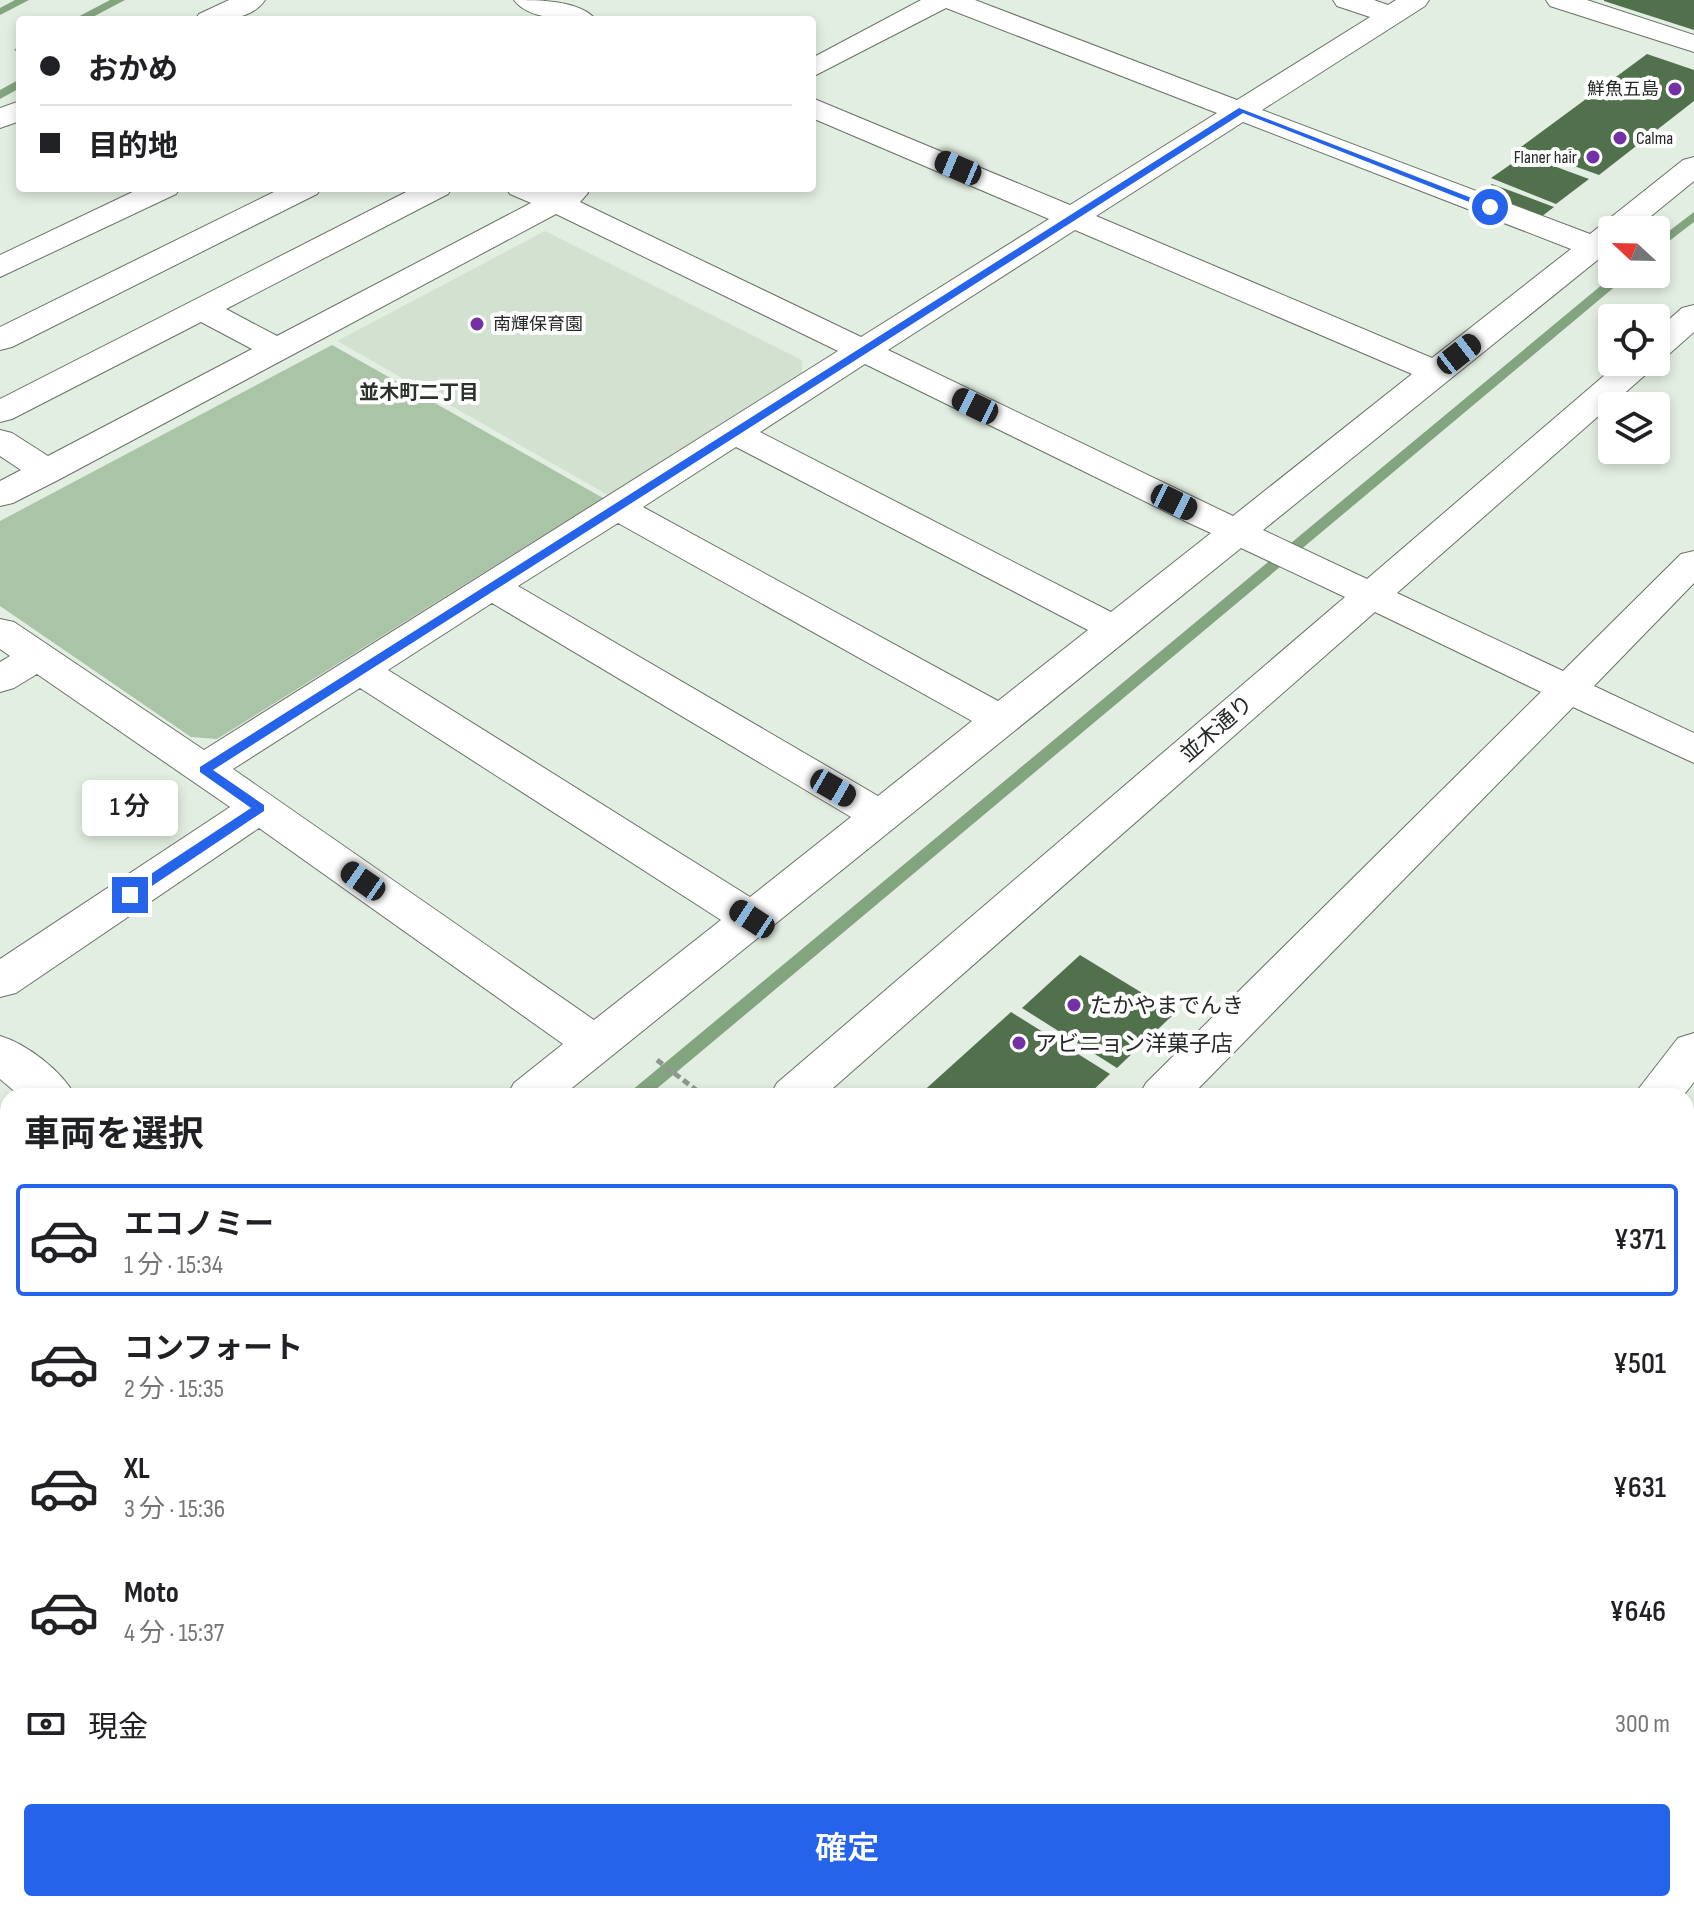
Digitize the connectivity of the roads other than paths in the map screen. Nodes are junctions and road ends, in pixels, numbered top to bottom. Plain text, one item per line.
1 (251, 0) edge
2 (528, 0) edge
3 (941, 0) edge
4 (950, 0) edge
5 (1347, 0) edge
6 (1415, 0) edge
7 (1560, 0) edge
8 (1391, 15) junction
9 (217, 16) edge
10 (571, 16) edge
11 (1694, 44) edge
12 (816, 67) edge
13 (816, 109) edge
14 (1242, 110) junction
15 (1694, 166) edge
16 (157, 192) edge
17 (298, 192) edge
18 (429, 192) edge
19 (548, 192) edge
20 (569, 195) edge
21 (1633, 216) edge
22 (1076, 217) junction
23 (1598, 234) edge
24 (1598, 244) edge
25 (0, 267) edge
26 (201, 309) junction
27 (1694, 315) edge
28 (1670, 336) edge
29 (0, 340) edge
30 (277, 349) junction
31 (861, 351) junction
32 (1436, 372) junction
33 (1624, 376) edge
34 (0, 412) edge
35 (734, 432) junction
36 (0, 440) edge
37 (47, 471) junction
38 (0, 495) edge
39 (616, 507) junction
40 (1250, 538) junction
41 (1694, 562) edge
42 (492, 587) junction
43 (1371, 595) junction
44 (1115, 629) junction
45 (0, 631) edge
46 (37, 657) junction
47 (360, 670) junction
48 (0, 679) edge
49 (1567, 689) junction
50 (1001, 720) junction
51 (1694, 749) edge
52 (204, 769) junction
53 (259, 808) junction
54 (881, 816) junction
55 (752, 919) junction
56 (0, 981) edge
57 (596, 1044) junction
58 (1694, 1050) edge
59 (0, 1053) edge
60 (42, 1088) edge
61 (540, 1088) edge
62 (817, 1088) edge
63 (1170, 1088) edge
64 (1663, 1088) edge

1 - 9 street
2 - 10 street
3 - 12 street
4 - 14 street
5 - 8 street
6 - 8 street
7 - 11 street
8 - 14 street
13 - 22 street
14 - 22 street
14 - 23 street
15 - 21 street
16 - 25 street
17 - 29 street
18 - 26 street
19 - 20 street
20 - 30 street
20 - 31 street
22 - 31 street
22 - 32 street
24 - 32 street
26 - 30 street
26 - 34 street
27 - 28 street
30 - 37 street
31 - 35 street
31 - 40 street
32 - 40 street
33 - 43 street, 並木通り
35 - 39 street
35 - 44 street
36 - 37 street
37 - 38 street
39 - 42 street
39 - 50 street
40 - 43 street
40 - 44 street
41 - 49 street
42 - 47 street
42 - 54 street
43 - 49 street
43 - 62 street, 並木通り
44 - 50 street
45 - 46 street
46 - 48 street
46 - 52 street
47 - 52 street
47 - 55 street
49 - 51 street
49 - 63 street
50 - 54 street
52 - 53 street
53 - 56 street
53 - 57 street
54 - 55 street
55 - 57 street
57 - 61 street
58 - 64 street
59 - 60 street

